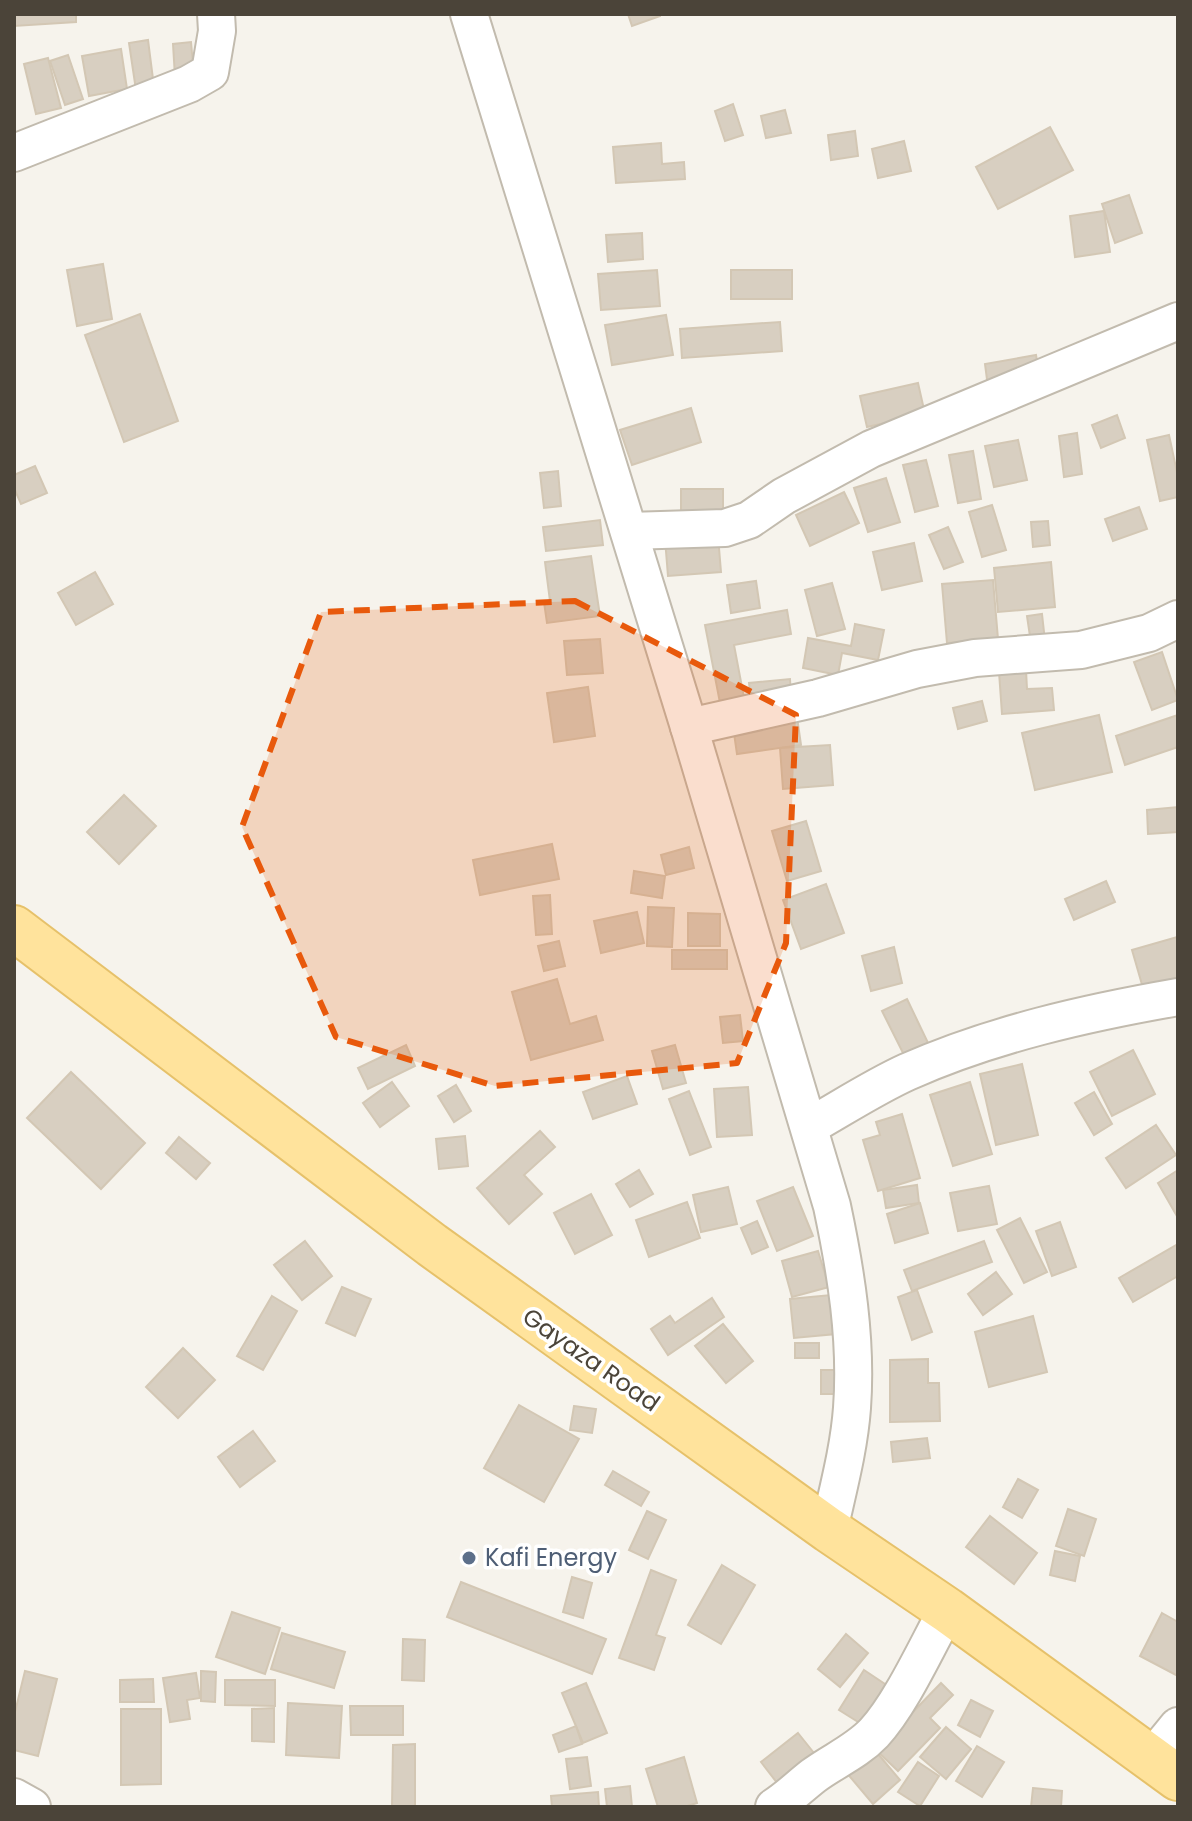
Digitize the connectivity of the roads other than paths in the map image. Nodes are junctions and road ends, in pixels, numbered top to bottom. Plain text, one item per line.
1 (216, 14) edge
2 (469, 14) edge
3 (14, 153) edge
4 (1178, 321) edge
5 (629, 531) junction
6 (1178, 619) edge
7 (689, 727) junction
8 (14, 928) edge
9 (1178, 997) edge
10 (810, 1126) junction
11 (829, 1530) junction
12 (947, 1610) junction
13 (1178, 1726) edge
14 (1164, 1769) edge
15 (14, 1797) edge
16 (32, 1807) edge
17 (774, 1807) edge

1 - 3 street
2 - 5 street
4 - 5 street
5 - 7 street
6 - 7 street
7 - 10 street
8 - 11 main road, Gayaza Road
9 - 10 street
10 - 11 street
11 - 12 main road, Gayaza Road
12 - 14 main road, Gayaza Road
12 - 17 street
13 - 14 street
15 - 16 street

